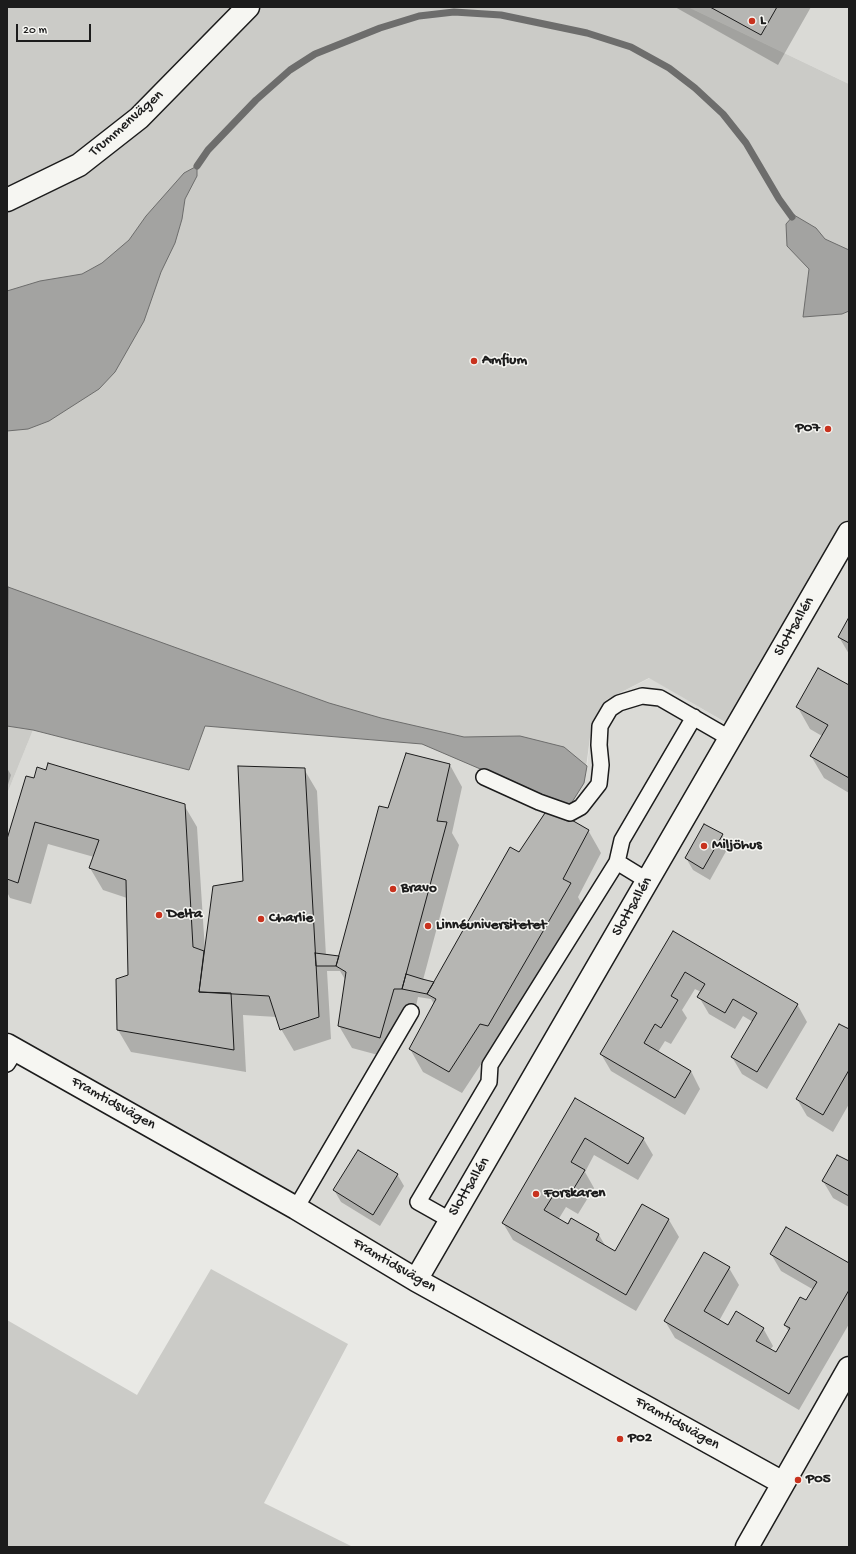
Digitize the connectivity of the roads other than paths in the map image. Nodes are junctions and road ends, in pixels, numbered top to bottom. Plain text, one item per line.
1 (248, 7) edge
2 (7, 200) edge
3 (849, 533) edge
4 (694, 717) junction
5 (731, 739) junction
6 (484, 777) dead end
7 (616, 862) junction
8 (648, 881) junction
9 (411, 1012) dead end
10 (10, 1053) edge
11 (296, 1208) junction
12 (450, 1220) junction
13 (416, 1280) junction
14 (849, 1368) edge
15 (783, 1483) junction
16 (747, 1547) edge

1 - 2 street, Trummenvägen
3 - 5 street, Slottsallén
4 - 5 lane
4 - 6 lane
4 - 7 lane
5 - 8 street, Slottsallén
7 - 8 lane
7 - 12 lane
8 - 12 street, Slottsallén
9 - 11 lane
10 - 11 street, Framtidsvägen
11 - 13 street, Framtidsvägen
12 - 13 street, Slottsallén
13 - 15 street, Framtidsvägen
14 - 15 street
15 - 16 street

